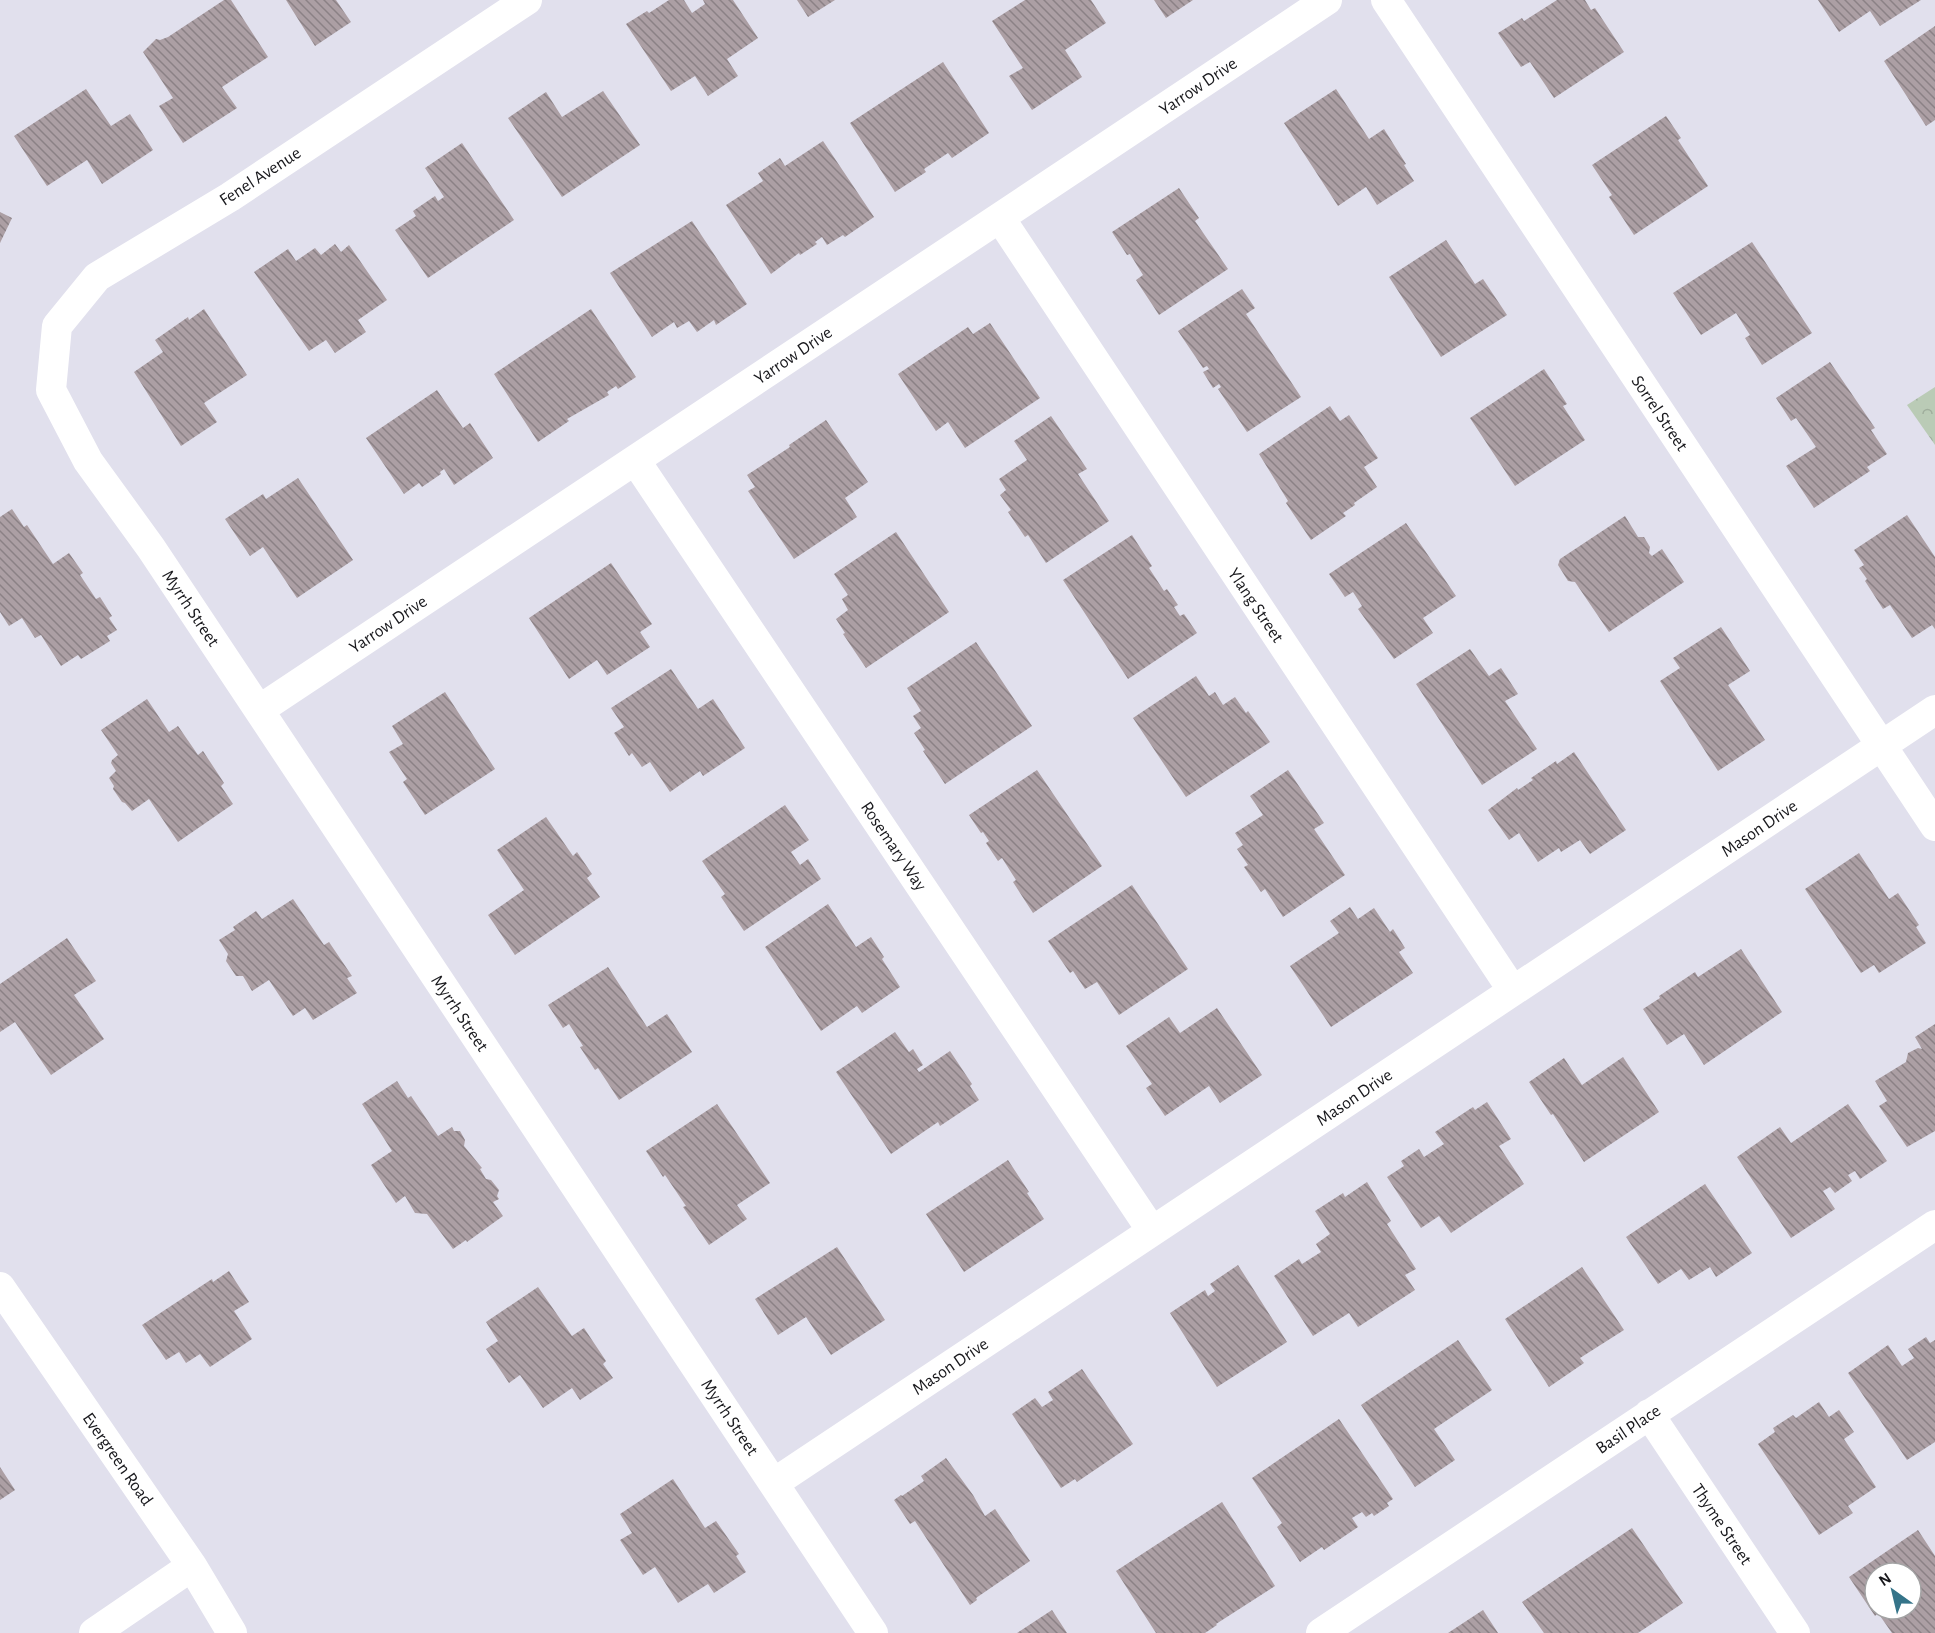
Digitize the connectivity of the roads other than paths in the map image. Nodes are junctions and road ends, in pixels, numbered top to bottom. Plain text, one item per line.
1 (527, 0) edge
2 (1327, 0) edge
3 (1386, 0) edge
4 (490, 10) edge
5 (1000, 218) junction
6 (51, 390) joint
7 (635, 460) junction
8 (259, 710) junction
9 (1935, 710) edge
10 (1882, 746) junction
11 (1935, 826) edge
12 (1513, 991) junction
13 (1935, 1225) edge
14 (1152, 1231) junction
15 (0, 1287) edge
16 (1649, 1414) junction
17 (774, 1483) junction
18 (192, 1566) junction
19 (94, 1633) edge
20 (231, 1633) edge
21 (873, 1633) edge
22 (1321, 1633) edge
23 (1795, 1633) edge

1 - 4 street, Fenel Avenue
2 - 5 street, Yarrow Drive
3 - 10 street, Sorrel Street
4 - 6 street, Fenel Avenue
5 - 7 street, Yarrow Drive
5 - 12 street, Ylang Street
6 - 8 street, Myrrh Street
7 - 8 street, Yarrow Drive
7 - 14 street, Rosemary Way
8 - 17 street, Myrrh Street
9 - 10 street, Mason Drive
10 - 11 street, Sorrel Street
10 - 12 street, Mason Drive
12 - 14 street, Mason Drive
13 - 16 street, Basil Place
14 - 17 street, Mason Drive
15 - 18 street, Evergreen Road
16 - 22 street, Basil Place
16 - 23 street, Thyme Street
17 - 21 street, Myrrh Street
18 - 19 street
18 - 20 street, Evergreen Road

